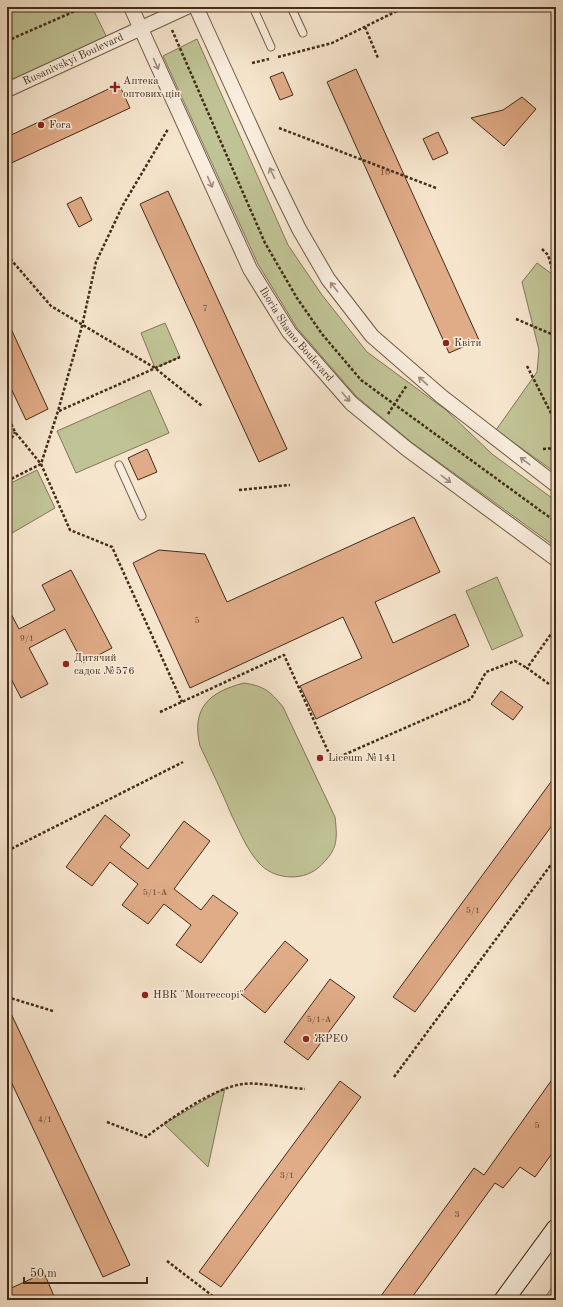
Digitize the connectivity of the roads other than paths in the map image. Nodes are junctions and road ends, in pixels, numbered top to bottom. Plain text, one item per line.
1 (131, 7) edge
2 (187, 7) edge
3 (196, 7) edge
4 (253, 7) edge
5 (291, 7) edge
6 (140, 28) junction
7 (303, 33) dead end
8 (271, 47) dead end
9 (7, 90) edge
10 (119, 465) dead end
11 (556, 485) edge
12 (142, 516) dead end
13 (556, 559) edge
14 (556, 1230) edge
15 (504, 1300) edge

1 - 6 street, Ihoria Shamo Boulevard
2 - 6 street, Rusanivskyi Boulevard
11 -> 3 street
4 - 8 lane
5 - 7 lane
6 - 9 street, Rusanivskyi Boulevard
6 -> 13 street, Ihoria Shamo Boulevard
10 - 12 lane
14 - 15 street

